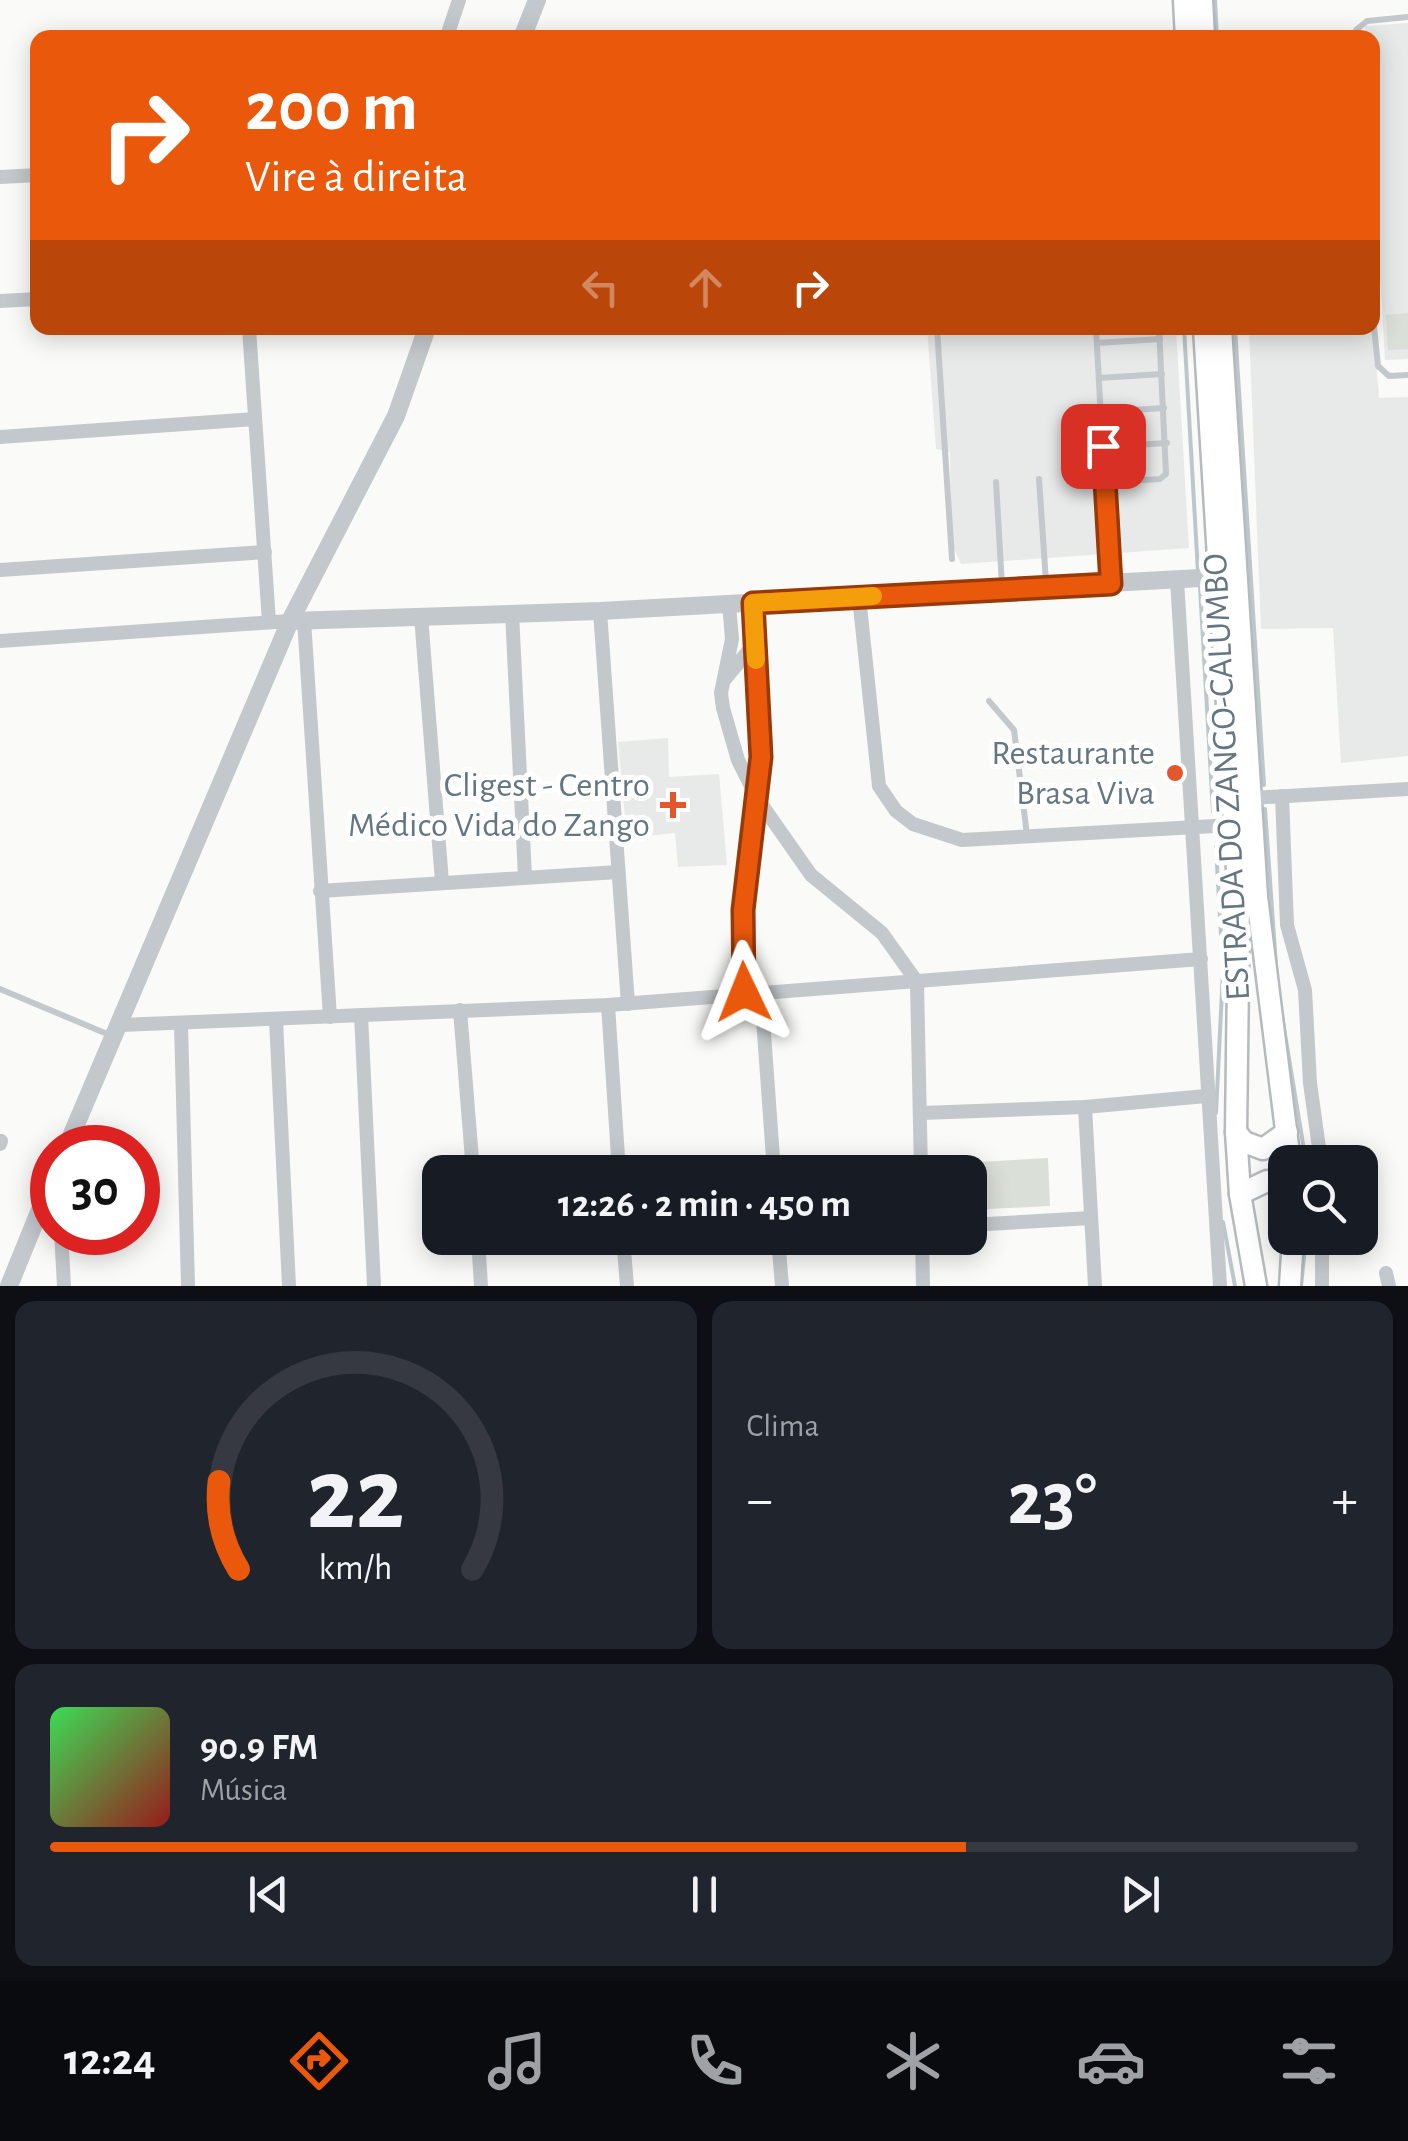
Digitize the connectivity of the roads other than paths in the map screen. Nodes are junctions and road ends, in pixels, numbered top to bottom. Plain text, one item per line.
1 (460, 0) edge
2 (537, 0) edge
3 (1184, 0) edge
4 (1202, 0) edge
5 (1408, 17) edge
6 (449, 30) dead end
7 (525, 30) edge
8 (1186, 30) edge
9 (1204, 30) edge
10 (1356, 30) edge
11 (30, 176) edge
12 (0, 178) edge
13 (30, 299) edge
14 (0, 301) edge
15 (250, 335) edge
16 (425, 335) edge
17 (937, 335) edge
18 (1096, 335) edge
19 (1160, 335) edge
20 (1204, 335) edge
21 (1222, 335) edge
22 (1375, 335) edge
23 (1160, 339) junction
24 (1097, 343) junction
25 (1162, 374) junction
26 (1408, 376) edge
27 (1099, 378) junction
28 (1164, 408) junction
29 (1101, 412) junction
30 (255, 419) junction
31 (0, 436) edge
32 (1166, 443) junction
33 (1103, 446) junction
34 (1039, 479) dead end
35 (996, 482) dead end
36 (1106, 482) junction
37 (265, 552) junction
38 (952, 559) dead end
39 (0, 570) edge
40 (1198, 579) junction
41 (1111, 584) junction
42 (1046, 587) junction
43 (1002, 589) junction
44 (859, 597) junction
45 (753, 603) junction
46 (728, 604) junction
47 (600, 611) junction
48 (512, 614) junction
49 (421, 616) junction
50 (297, 620) junction
51 (270, 622) junction
52 (732, 639) junction
53 (0, 641) edge
54 (755, 643) junction
55 (744, 657) junction
56 (757, 677) junction
57 (724, 680) junction
58 (989, 701) dead end
59 (1408, 789) edge
60 (1265, 797) junction
61 (756, 798) junction
62 (1213, 826) junction
63 (1027, 836) junction
64 (618, 872) junction
65 (525, 877) junction
66 (442, 882) junction
67 (320, 891) junction
68 (1201, 959) junction
69 (918, 982) junction
70 (0, 990) edge
71 (744, 992) junction
72 (761, 992) junction
73 (628, 1004) junction
74 (608, 1006) junction
75 (460, 1010) junction
76 (362, 1015) junction
77 (330, 1017) junction
78 (276, 1020) junction
79 (182, 1024) junction
80 (117, 1030) junction
81 (1206, 1096) junction
82 (1084, 1108) junction
83 (921, 1113) junction
84 (76, 1125) edge
85 (1236, 1132) junction
86 (1287, 1132) junction
87 (1288, 1145) edge
88 (1319, 1145) edge
89 (472, 1155) edge
90 (618, 1155) edge
91 (773, 1155) edge
92 (922, 1155) edge
93 (1268, 1181) edge
94 (1240, 1194) junction
95 (1091, 1218) junction
96 (987, 1224) edge
97 (30, 1234) edge
98 (62, 1255) edge
99 (479, 1255) edge
100 (625, 1255) edge
101 (779, 1255) edge
102 (922, 1255) edge
103 (1292, 1255) edge
104 (1322, 1255) edge
105 (9, 1286) edge
106 (64, 1286) edge
107 (188, 1286) edge
108 (290, 1286) edge
109 (374, 1286) edge
110 (482, 1286) edge
111 (627, 1286) edge
112 (782, 1286) edge
113 (923, 1286) edge
114 (1094, 1286) edge
115 (1220, 1286) edge
116 (1256, 1286) edge
117 (1290, 1286) edge
118 (1322, 1286) edge

1 - 6 street
2 - 7 street
3 - 8 main road
4 - 9 main road
5 - 10 lane
11 - 12 street
13 - 14 street
15 - 30 street
16 - 50 street
17 - 38 lane
18 - 24 lane
19 - 23 lane
20 - 40 main road, ESTRADA DO ZANGO-CALUMBO
21 - 60 main road
22 - 26 lane
23 - 24 lane
23 - 25 lane
24 - 27 lane
25 - 27 lane
25 - 28 lane
27 - 29 lane
28 - 29 lane
28 - 32 lane
29 - 33 lane
30 - 31 street
30 - 37 street
32 - 33 lane
32 - 36 lane
33 - 36 lane
34 - 42 lane
35 - 43 lane
36 - 41 lane
37 - 39 street
37 - 51 street
40 - 41 street
40 - 62 main road, ESTRADA DO ZANGO-CALUMBO
40 - 62 street
41 - 42 street
42 - 43 street
43 - 44 street
44 - 45 street
44 - 63 street
45 - 46 street
45 - 54 street
46 - 47 street
46 - 52 street
47 - 48 street
47 - 64 street
48 - 49 street
48 - 65 street
49 - 50 street
49 - 66 street
50 - 51 street
50 - 67 street
50 - 80 street
51 - 53 street
52 - 55 street
52 - 57 street
54 - 55 street
54 - 56 street
55 - 56 street
55 - 57 street
56 - 61 street
57 - 61 street
58 - 63 lane
59 - 60 street
60 - 86 main road
60 - 88 street
61 - 69 street
61 - 71 street
62 - 63 street
62 - 68 street
62 - 85 main road, ESTRADA DO ZANGO-CALUMBO
64 - 65 street
64 - 73 street
65 - 66 street
66 - 67 street
67 - 77 street
68 - 69 street
68 - 81 street
69 - 72 street
69 - 83 street
70 - 80 lane
71 - 72 street
71 - 73 street
72 - 91 street
73 - 74 street
74 - 75 street
74 - 90 street
75 - 76 street
75 - 89 street
76 - 77 street
76 - 109 street
77 - 78 street
78 - 79 street
78 - 108 street
79 - 80 street
79 - 107 street
80 - 84 street
81 - 82 street
81 - 115 street
82 - 83 street
82 - 95 street
83 - 92 street
85 - 86 main road
85 - 94 main road, ESTRADA DO ZANGO-CALUMBO
86 - 87 main road
93 - 94 main road
94 - 116 main road, ESTRADA DO ZANGO-CALUMBO
95 - 96 street
95 - 114 street
97 - 105 street
98 - 106 street
99 - 110 street
100 - 111 street
101 - 112 street
102 - 113 street
103 - 117 main road
104 - 118 street

